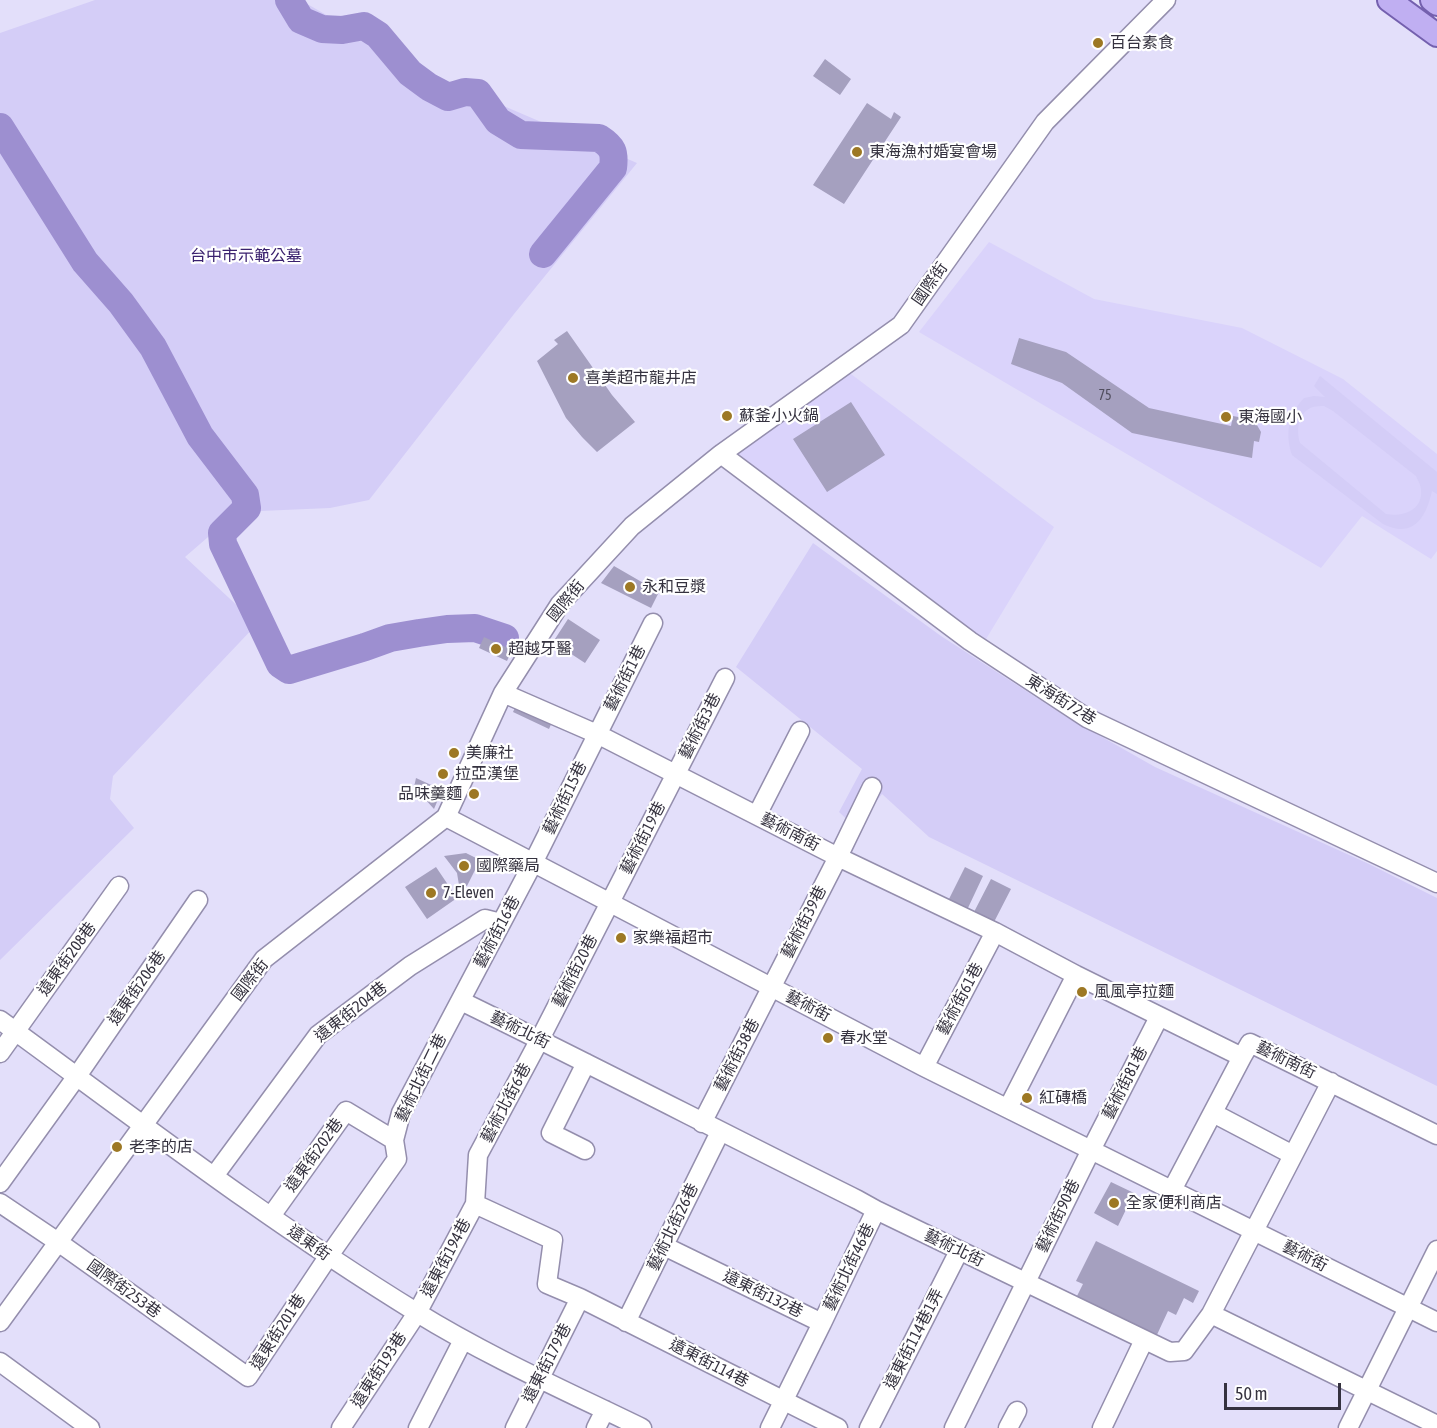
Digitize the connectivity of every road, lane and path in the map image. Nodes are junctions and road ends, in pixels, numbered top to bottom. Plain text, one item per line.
1 (1166, 0) edge
2 (1389, 0) edge
3 (1432, 0) edge
4 (1437, 3) edge
5 (1437, 35) edge
6 (721, 454) junction
7 (653, 623) dead end
8 (724, 678) dead end
9 (503, 693) junction
10 (800, 731) dead end
11 (597, 734) junction
12 (676, 773) junction
13 (872, 787) dead end
14 (757, 815) junction
15 (446, 817) junction
16 (838, 857) junction
17 (533, 863) junction
18 (1437, 883) edge
19 (119, 886) dead end
20 (198, 900) dead end
21 (610, 903) junction
22 (501, 923) junction
23 (995, 932) junction
24 (1076, 975) junction
25 (771, 987) junction
26 (460, 1001) junction
27 (1160, 1017) junction
28 (0, 1020) edge
29 (15, 1031) junction
30 (540, 1040) junction
31 (0, 1053) edge
32 (1242, 1057) junction
33 (586, 1063) junction
34 (924, 1066) junction
35 (76, 1076) junction
36 (1331, 1082) junction
37 (1008, 1108) junction
38 (1213, 1113) junction
39 (702, 1123) junction
40 (144, 1125) junction
41 (720, 1132) junction
42 (1437, 1136) edge
43 (394, 1140) junction
44 (585, 1150) dead end
45 (1091, 1150) junction
46 (1293, 1155) junction
47 (214, 1176) junction
48 (0, 1183) edge
49 (1172, 1190) junction
50 (0, 1203) edge
51 (475, 1204) junction
52 (876, 1210) junction
53 (271, 1216) junction
54 (1255, 1231) junction
55 (58, 1242) junction
56 (664, 1246) junction
57 (1437, 1250) edge
58 (958, 1251) junction
59 (328, 1257) junction
60 (1026, 1282) junction
61 (580, 1298) junction
62 (1407, 1307) junction
63 (417, 1313) junction
64 (1211, 1314) junction
65 (0, 1322) edge
66 (626, 1322) junction
67 (1437, 1322) edge
68 (822, 1323) junction
69 (189, 1336) joint
70 (463, 1340) junction
71 (1144, 1340) junction
72 (0, 1362) edge
73 (540, 1378) junction
74 (1367, 1390) junction
75 (784, 1401) junction
76 (605, 1410) junction
77 (1017, 1411) dead end
78 (1437, 1425) edge
79 (90, 1428) edge
80 (341, 1428) edge
81 (418, 1428) edge
82 (515, 1428) edge
83 (596, 1428) edge
84 (642, 1428) edge
85 (770, 1428) edge
86 (838, 1428) edge
87 (869, 1428) edge
88 (954, 1428) edge
89 (1008, 1428) edge
90 (1102, 1428) edge
91 (1348, 1428) edge

1 - 6 street, 國際街
2 - 5 main road
3 - 4 main road
6 - 9 street, 國際街
6 - 18 street, 東海街72巷
7 - 11 street, 藝術街1巷
8 - 12 street, 藝術街3巷
9 - 11 street, 藝術南街
9 - 15 street, 國際街
10 - 14 street
11 - 12 street, 藝術南街
11 - 17 street, 藝術街15巷
12 - 14 street, 藝術南街
12 - 21 street, 藝術街19巷
13 - 16 street, 藝術街39巷
14 - 16 street, 藝術南街
15 - 17 street, 藝術街
15 - 40 street, 國際街
16 - 23 street, 藝術南街
16 - 25 street, 藝術街39巷
17 - 21 street, 藝術街
17 - 22 street, 藝術街16巷
19 - 29 street, 遠東街208巷
20 - 35 street, 遠東街206巷
21 - 25 street, 藝術街
21 - 30 street, 藝術街20巷
22 - 26 street, 藝術街16巷
22 - 47 street, 遠東街204巷
23 - 24 street, 藝術南街
23 - 34 street, 藝術街61巷
24 - 27 street, 藝術南街
24 - 37 street
25 - 34 street, 藝術街
25 - 39 street, 藝術街38巷
26 - 30 street, 藝術北街
26 - 43 street, 藝術北街二巷
27 - 32 street, 藝術南街
27 - 45 street, 藝術街81巷
28 - 29 street, 遠東街
29 - 31 street, 遠東街208巷
29 - 35 street, 遠東街
30 - 33 street, 藝術北街
30 - 51 street, 藝術北街6巷
32 - 36 street, 藝術南街
32 - 38 street
33 - 39 street, 藝術北街
33 - 44 street
34 - 37 street, 藝術街
35 - 40 street, 遠東街
35 - 48 street, 遠東街206巷
36 - 42 street, 藝術南街
36 - 46 street, 藝術北街
37 - 45 street, 藝術街
38 - 46 street
38 - 49 street
39 - 41 street, 藝術北街
40 - 47 street, 遠東街
40 - 55 street, 國際街
41 - 52 street, 藝術北街
41 - 56 street, 藝術北街26巷
43 - 53 street, 遠東街202巷
43 - 59 street, 藝術北街二巷
45 - 49 street, 藝術街
45 - 60 street, 藝術街90巷
46 - 54 street, 藝術北街
47 - 53 street, 遠東街
49 - 54 street, 藝術街
50 - 55 street, 國際街253巷
51 - 61 street, 遠東街114巷
51 - 63 street, 遠東街194巷
52 - 58 street, 藝術北街
52 - 68 street, 藝術北街46巷
53 - 59 street, 遠東街
54 - 62 street, 藝術街
54 - 64 street, 藝術北街
55 - 65 street, 國際街
55 - 69 street, 國際街253巷
56 - 66 street, 藝術北街26巷
56 - 68 street, 遠東街132巷
57 - 62 street
58 - 60 street, 藝術北街
58 - 87 street, 遠東街114巷1弄
59 - 63 street, 遠東街
59 - 69 street, 遠東街201巷
60 - 71 street, 藝術北街
60 - 88 street, 藝術街90巷
61 - 66 street, 遠東街114巷
61 - 73 street, 遠東街179巷
62 - 67 street, 藝術街
62 - 74 street
63 - 70 street, 遠東街
63 - 80 street, 遠東街193巷
64 - 71 street, 藝術北街
64 - 74 street
66 - 75 street, 遠東街114巷
68 - 75 street, 遠東街132巷
70 - 73 street, 遠東街
70 - 81 street
71 - 90 street
72 - 79 street
73 - 76 street, 遠東街
73 - 82 street, 遠東街179巷
74 - 78 street
74 - 91 street
75 - 85 street, 遠東街132巷
75 - 86 street, 遠東街114巷
76 - 83 street
76 - 84 street, 遠東街
77 - 89 street

